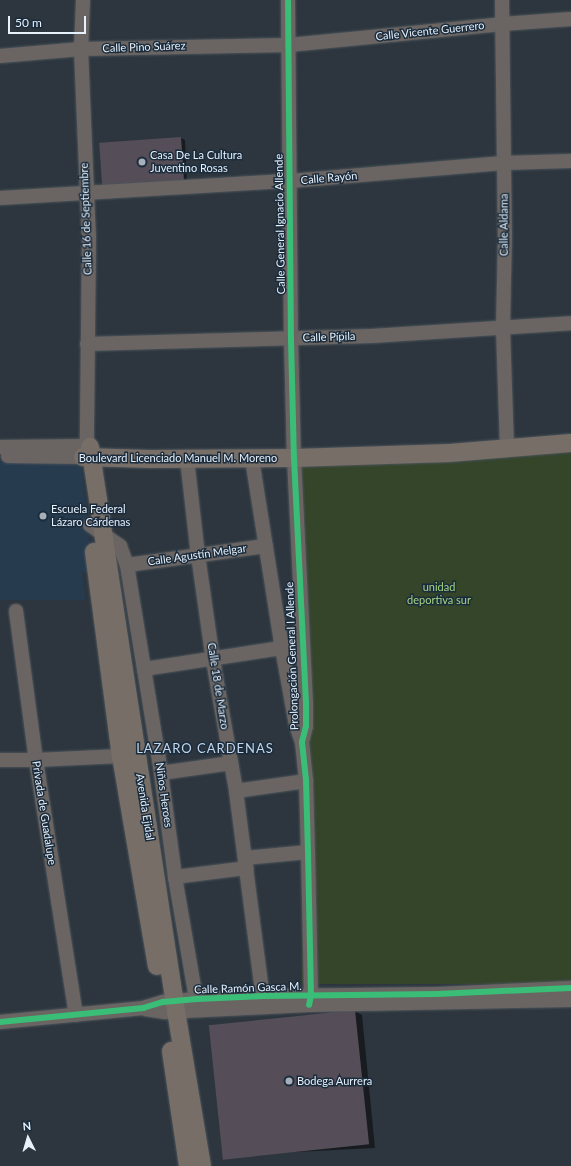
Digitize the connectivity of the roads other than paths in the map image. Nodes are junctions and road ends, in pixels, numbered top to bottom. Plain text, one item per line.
1 (84, 0) edge
2 (288, 0) edge
3 (502, 0) edge
4 (571, 19) edge
5 (502, 24) junction
6 (289, 45) junction
7 (81, 49) junction
8 (0, 56) edge
9 (571, 161) edge
10 (503, 163) junction
11 (290, 181) junction
12 (86, 194) junction
13 (0, 198) edge
14 (571, 323) edge
15 (503, 328) junction
16 (291, 339) junction
17 (87, 344) junction
18 (571, 434) edge
19 (571, 443) edge
20 (506, 444) junction
21 (87, 449) junction
22 (6, 452) edge
23 (295, 453) junction
24 (188, 459) junction
25 (252, 459) junction
26 (97, 529) junction
27 (266, 546) junction
28 (198, 555) junction
29 (127, 565) junction
30 (16, 611) dead end
31 (282, 648) junction
32 (213, 660) junction
33 (144, 669) junction
34 (302, 742) junction
35 (121, 756) junction
36 (0, 760) edge
37 (36, 760) junction
38 (231, 764) junction
39 (161, 774) junction
40 (306, 781) junction
41 (236, 790) junction
42 (308, 852) junction
43 (245, 863) junction
44 (175, 878) junction
45 (570, 994) edge
46 (310, 1000) junction
47 (264, 1002) junction
48 (198, 1005) junction
49 (170, 1007) junction
50 (76, 1015) junction
51 (1, 1018) edge
52 (188, 1166) edge
53 (202, 1166) edge

1 - 7 street, Calle 16 de Septiembre
2 - 6 street, Calle General Ignacio Allende
3 - 5 street, Calle Aldama
4 - 5 street, Calle Vicente Guerrero
5 - 6 street, Calle Vicente Guerrero
5 - 10 street, Calle Aldama
6 - 7 street, Calle Pino Suárez
6 - 11 street, Calle General Ignacio Allende
7 - 8 street, Calle Pino Suárez
7 - 12 street, Calle 16 de Septiembre
9 - 10 street, Calle Rayón
10 - 11 street, Calle Rayón
10 - 15 street, Calle Aldama
11 - 12 street, Calle Rayón
11 - 16 street, Calle General Ignacio Allende
12 - 13 street, Calle Rayón
12 - 17 street, Calle 16 de Septiembre
14 - 15 street, Calle Pípila
15 - 16 street, Calle Pípila
15 - 20 street, Calle Aldama
16 - 17 street, Calle Pípila
16 - 23 street, Calle General Ignacio Allende
17 - 21 street, Calle 16 de Septiembre
18 - 20 main road, Boulevard Licenciado Manuel M. Moreno
19 - 20 main road, Boulevard Licenciado Manuel M. Moreno
20 - 23 main road, Boulevard Licenciado Manuel M. Moreno
21 - 22 street, Boulevard Licenciado Manuel M. Moreno
21 - 23 main road, Boulevard Licenciado Manuel M. Moreno
21 - 24 main road, Boulevard Licenciado Manuel M. Moreno
21 - 26 main road, Avenida Ejidal
23 - 25 main road, Boulevard Licenciado Manuel M. Moreno
23 - 34 street, Prolongación General I Allende
24 - 25 main road, Boulevard Licenciado Manuel M. Moreno
24 - 28 street, Calle 18 de Marzo
25 - 27 street
26 - 29 street, Niños Heroes
26 - 35 main road, Avenida Ejidal
26 - 49 main road, Avenida Ejidal
27 - 28 street, Calle Agustín Melgar
27 - 31 street
28 - 29 street, Calle Agustín Melgar
28 - 32 street, Calle 18 de Marzo
29 - 33 street, Niños Heroes
30 - 37 street, Privada de Guadalupe
31 - 32 street
31 - 34 street
32 - 33 street
32 - 38 street, Calle 18 de Marzo
33 - 39 street, Niños Heroes
34 - 40 street, Prolongación General I Allende
35 - 37 street
35 - 49 main road, Avenida Ejidal
36 - 37 street
37 - 50 street, Privada de Guadalupe
38 - 39 street
38 - 41 street, Calle 18 de Marzo
39 - 44 street, Niños Heroes
40 - 41 street
40 - 42 street, Prolongación General I Allende
41 - 43 street, Calle 18 de Marzo
42 - 43 street
42 - 46 street, Prolongación General I Allende
43 - 44 street
43 - 47 street, Calle 18 de Marzo
44 - 48 street, Niños Heroes
45 - 46 street, Calle Ramón Gasca M.
46 - 47 street, Calle Ramón Gasca M.
47 - 48 street, Calle Ramón Gasca M.
48 - 49 street, Calle Ramón Gasca M.
49 - 50 street, Calle Ramón Gasca M.
49 - 52 main road, Avenida Ejidal
49 - 53 main road, Avenida Ejidal
50 - 51 street, Calle Ramón Gasca M.

